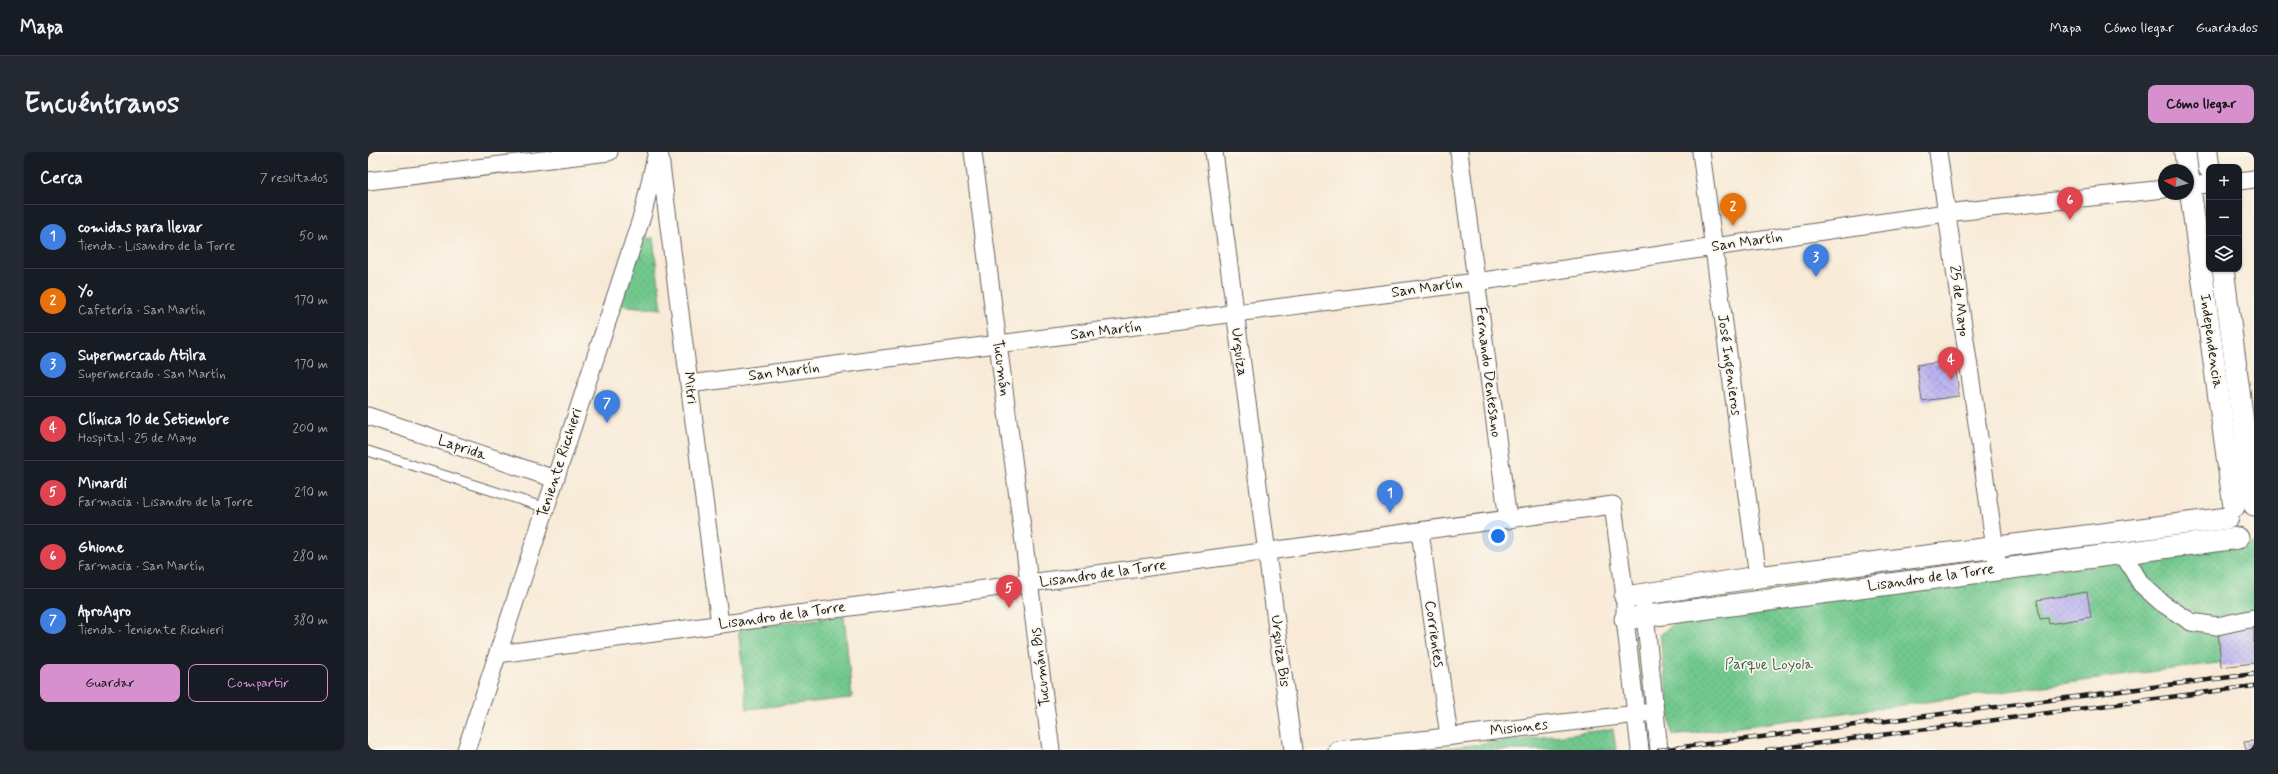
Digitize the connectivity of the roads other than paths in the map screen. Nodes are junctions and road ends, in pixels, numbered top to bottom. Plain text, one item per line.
1 (609, 152) edge
2 (658, 152) edge
3 (973, 152) edge
4 (1214, 152) edge
5 (1459, 152) edge
6 (1701, 152) edge
7 (1938, 152) edge
8 (2185, 152) edge
9 (2207, 152) edge
10 (2188, 164) edge
11 (2208, 164) edge
12 (2254, 179) edge
13 (2242, 180) edge
14 (368, 181) edge
15 (2158, 190) edge
16 (2194, 193) edge
17 (1946, 213) junction
18 (1713, 246) junction
19 (2223, 272) edge
20 (1476, 282) junction
21 (1234, 314) junction
22 (998, 344) junction
23 (689, 384) junction
24 (368, 416) edge
25 (368, 451) edge
26 (555, 479) junction
27 (546, 508) junction
28 (2243, 509) edge
29 (1508, 520) junction
30 (1420, 532) junction
31 (2246, 538) edge
32 (1994, 548) junction
33 (1267, 552) junction
34 (2123, 554) junction
35 (1998, 569) junction
36 (1758, 578) junction
37 (1030, 583) junction
38 (1634, 596) junction
39 (1635, 618) junction
40 (2254, 618) edge
41 (720, 624) junction
42 (498, 654) junction
43 (1654, 712) junction
44 (1635, 714) junction
45 (1449, 736) junction
46 (466, 750) edge
47 (1051, 750) edge
48 (1293, 750) edge
49 (1337, 750) edge
50 (1640, 750) edge
51 (1659, 750) edge

1 - 14 street
2 - 23 street, Mitri
2 - 26 street, Teniente Ricchieri
3 - 22 street, Tucumán
4 - 21 street, Urquiza
5 - 20 street, Fernando Dentesano
6 - 18 street, José Ingenieros
7 - 17 street, 25 de Mayo
8 - 10 street, Independencia
9 - 11 street
12 - 13 street
15 - 17 street, San Martín
16 - 28 street, Independencia
17 - 18 street, San Martín
17 - 32 street, 25 de Mayo
18 - 20 street, San Martín
18 - 36 street, José Ingenieros
19 - 28 street, Independencia
20 - 21 street, San Martín
20 - 29 street, Fernando Dentesano
21 - 22 street, San Martín
21 - 33 street, Urquiza
22 - 23 street, San Martín
22 - 37 street, Tucumán
23 - 41 street, Mitri
24 - 26 street, Laprida
25 - 27 lane
26 - 27 street, Teniente Ricchieri
27 - 42 street, Teniente Ricchieri
28 - 31 street, Independencia
28 - 32 street, Lisandro de la Torre
29 - 30 street, Lisandro de la Torre
29 - 38 street, Lisandro de la Torre
30 - 33 street, Lisandro de la Torre
30 - 45 street, Corrientes
31 - 34 street, Lisandro de la Torre
32 - 35 street, 25 de Mayo
32 - 36 street, Lisandro de la Torre
33 - 37 street, Lisandro de la Torre
33 - 48 street, Urquiza Bis
34 - 35 street, Lisandro de la Torre
34 - 40 street
35 - 39 street, Lisandro de la Torre
36 - 38 street, Lisandro de la Torre
37 - 41 street, Lisandro de la Torre
37 - 47 street, Tucumán Bis
38 - 39 street
39 - 43 street
39 - 44 street
41 - 42 street, Lisandro de la Torre
42 - 46 street, Teniente Ricchieri
43 - 44 street, Misiones
43 - 51 street
44 - 45 street, Misiones
44 - 50 street
45 - 49 street, Misiones

